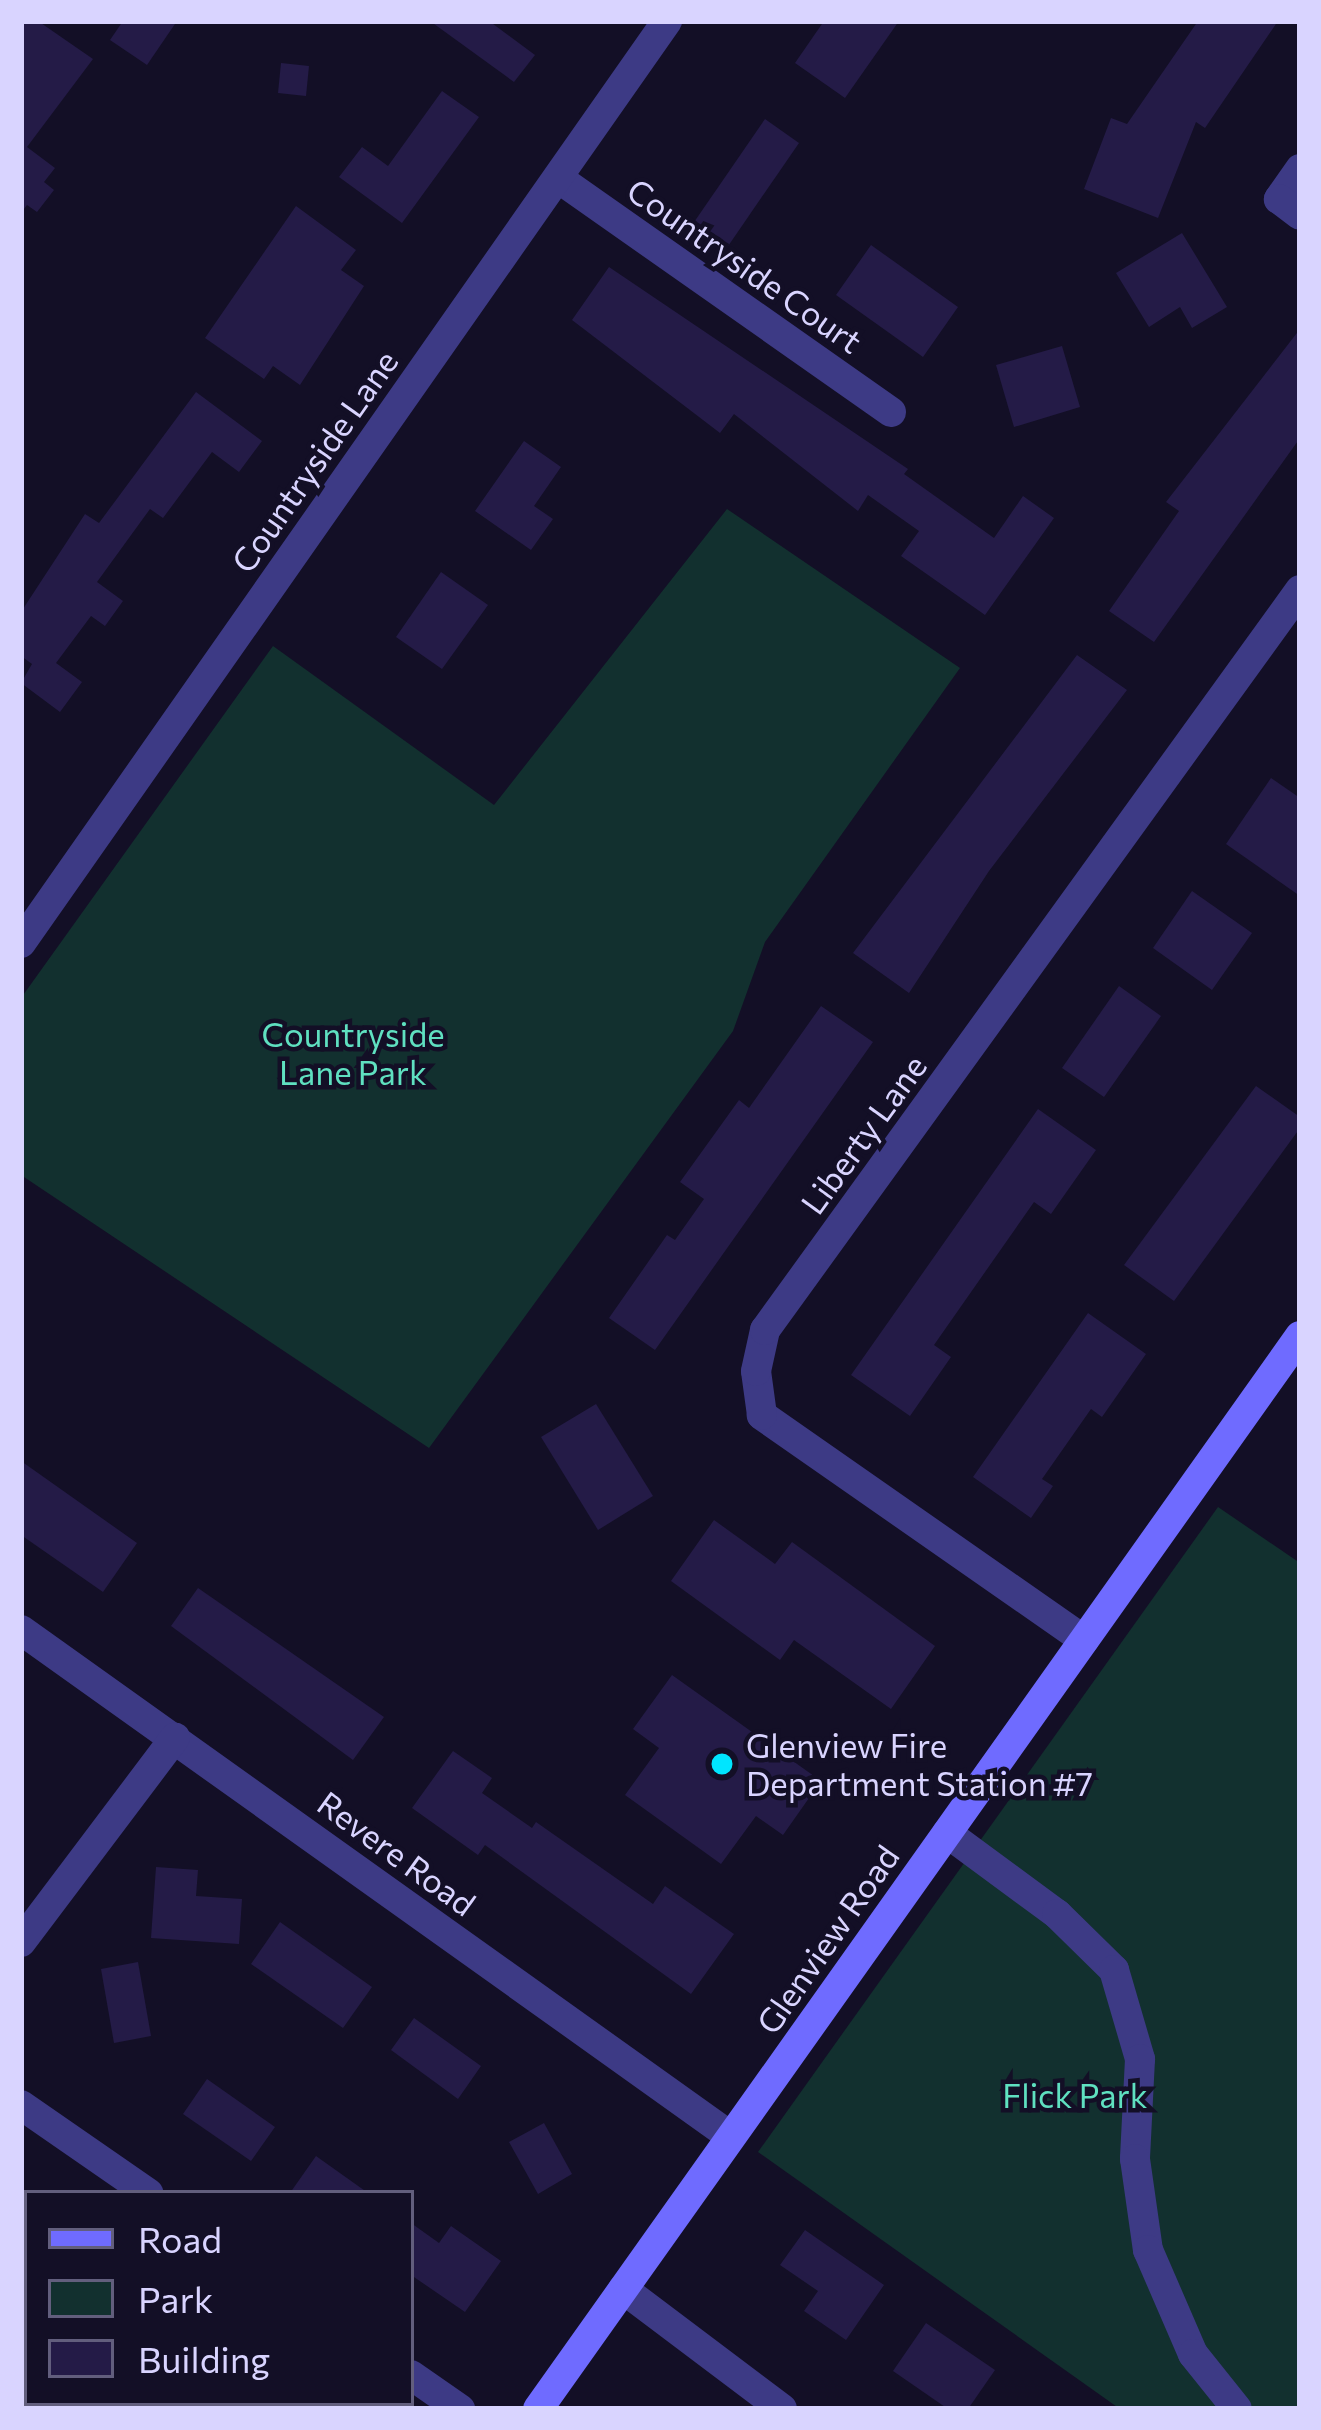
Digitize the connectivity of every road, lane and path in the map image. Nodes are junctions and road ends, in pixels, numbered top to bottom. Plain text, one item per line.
1 (667, 21) edge
2 (1300, 169) edge
3 (558, 178) junction
4 (1289, 207) edge
5 (891, 412) dead end
6 (1300, 590) edge
7 (21, 943) edge
8 (1300, 1336) edge
9 (21, 1630) edge
10 (1084, 1640) junction
11 (175, 1738) junction
12 (947, 1833) junction
13 (21, 1942) edge
14 (21, 2104) edge
15 (730, 2136) junction
16 (144, 2190) edge
17 (623, 2289) junction
18 (414, 2377) edge
19 (460, 2409) edge
20 (538, 2409) edge
21 (782, 2409) edge
22 (1237, 2409) edge

1 - 3 street, Countryside Lane
2 - 4 street
3 - 5 street, Countryside Court
3 - 7 street, Countryside Lane
6 - 10 street, Liberty Lane
8 - 10 main road, Glenview Road
9 - 11 street, Revere Road
10 - 12 main road, Glenview Road
11 - 13 street
11 - 15 street, Revere Road
12 - 15 main road, Glenview Road
12 - 22 street
14 - 16 street
15 - 17 main road, Glenview Road
17 - 20 main road, Glenview Road
17 - 21 street
18 - 19 street

